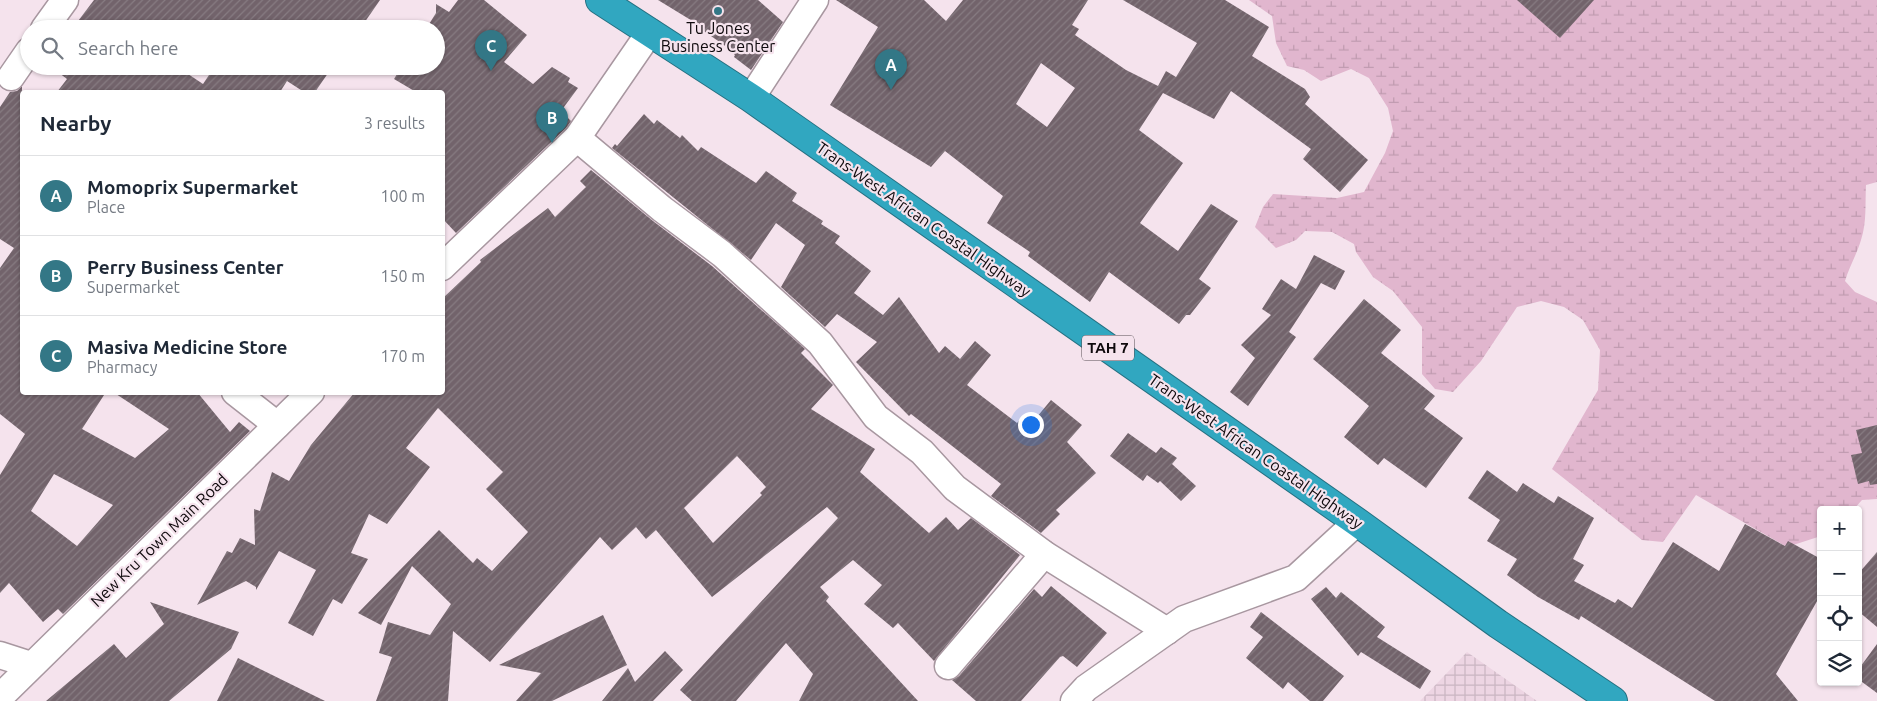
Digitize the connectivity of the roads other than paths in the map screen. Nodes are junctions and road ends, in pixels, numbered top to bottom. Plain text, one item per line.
1 (65, 0) edge
2 (600, 0) edge
3 (815, 0) edge
4 (51, 20) edge
5 (650, 32) junction
6 (20, 63) edge
7 (10, 77) dead end
8 (751, 98) junction
9 (577, 138) junction
10 (445, 264) edge
11 (238, 395) edge
12 (308, 395) edge
13 (278, 425) junction
14 (1357, 522) junction
15 (1044, 554) junction
16 (1167, 630) junction
17 (0, 655) edge
18 (31, 665) junction
19 (948, 666) dead end
20 (0, 698) edge
21 (1074, 701) edge
22 (1613, 701) edge

1 - 4 street
2 - 5 highway, Trans-West African Coastal Highway / TAH 7
3 - 8 street
5 - 8 highway, Trans-West African Coastal Highway / TAH 7
5 - 9 street
6 - 7 street
8 - 14 highway, Trans-West African Coastal Highway / TAH 7
9 - 10 street
9 - 15 street
11 - 13 street
12 - 13 street, New Kru Town Main Road
13 - 18 street, New Kru Town Main Road
14 - 16 street
14 - 22 highway, Trans-West African Coastal Highway / TAH 7
15 - 16 street
15 - 19 street
16 - 21 street
17 - 18 street
18 - 20 street, New Kru Town Main Road

